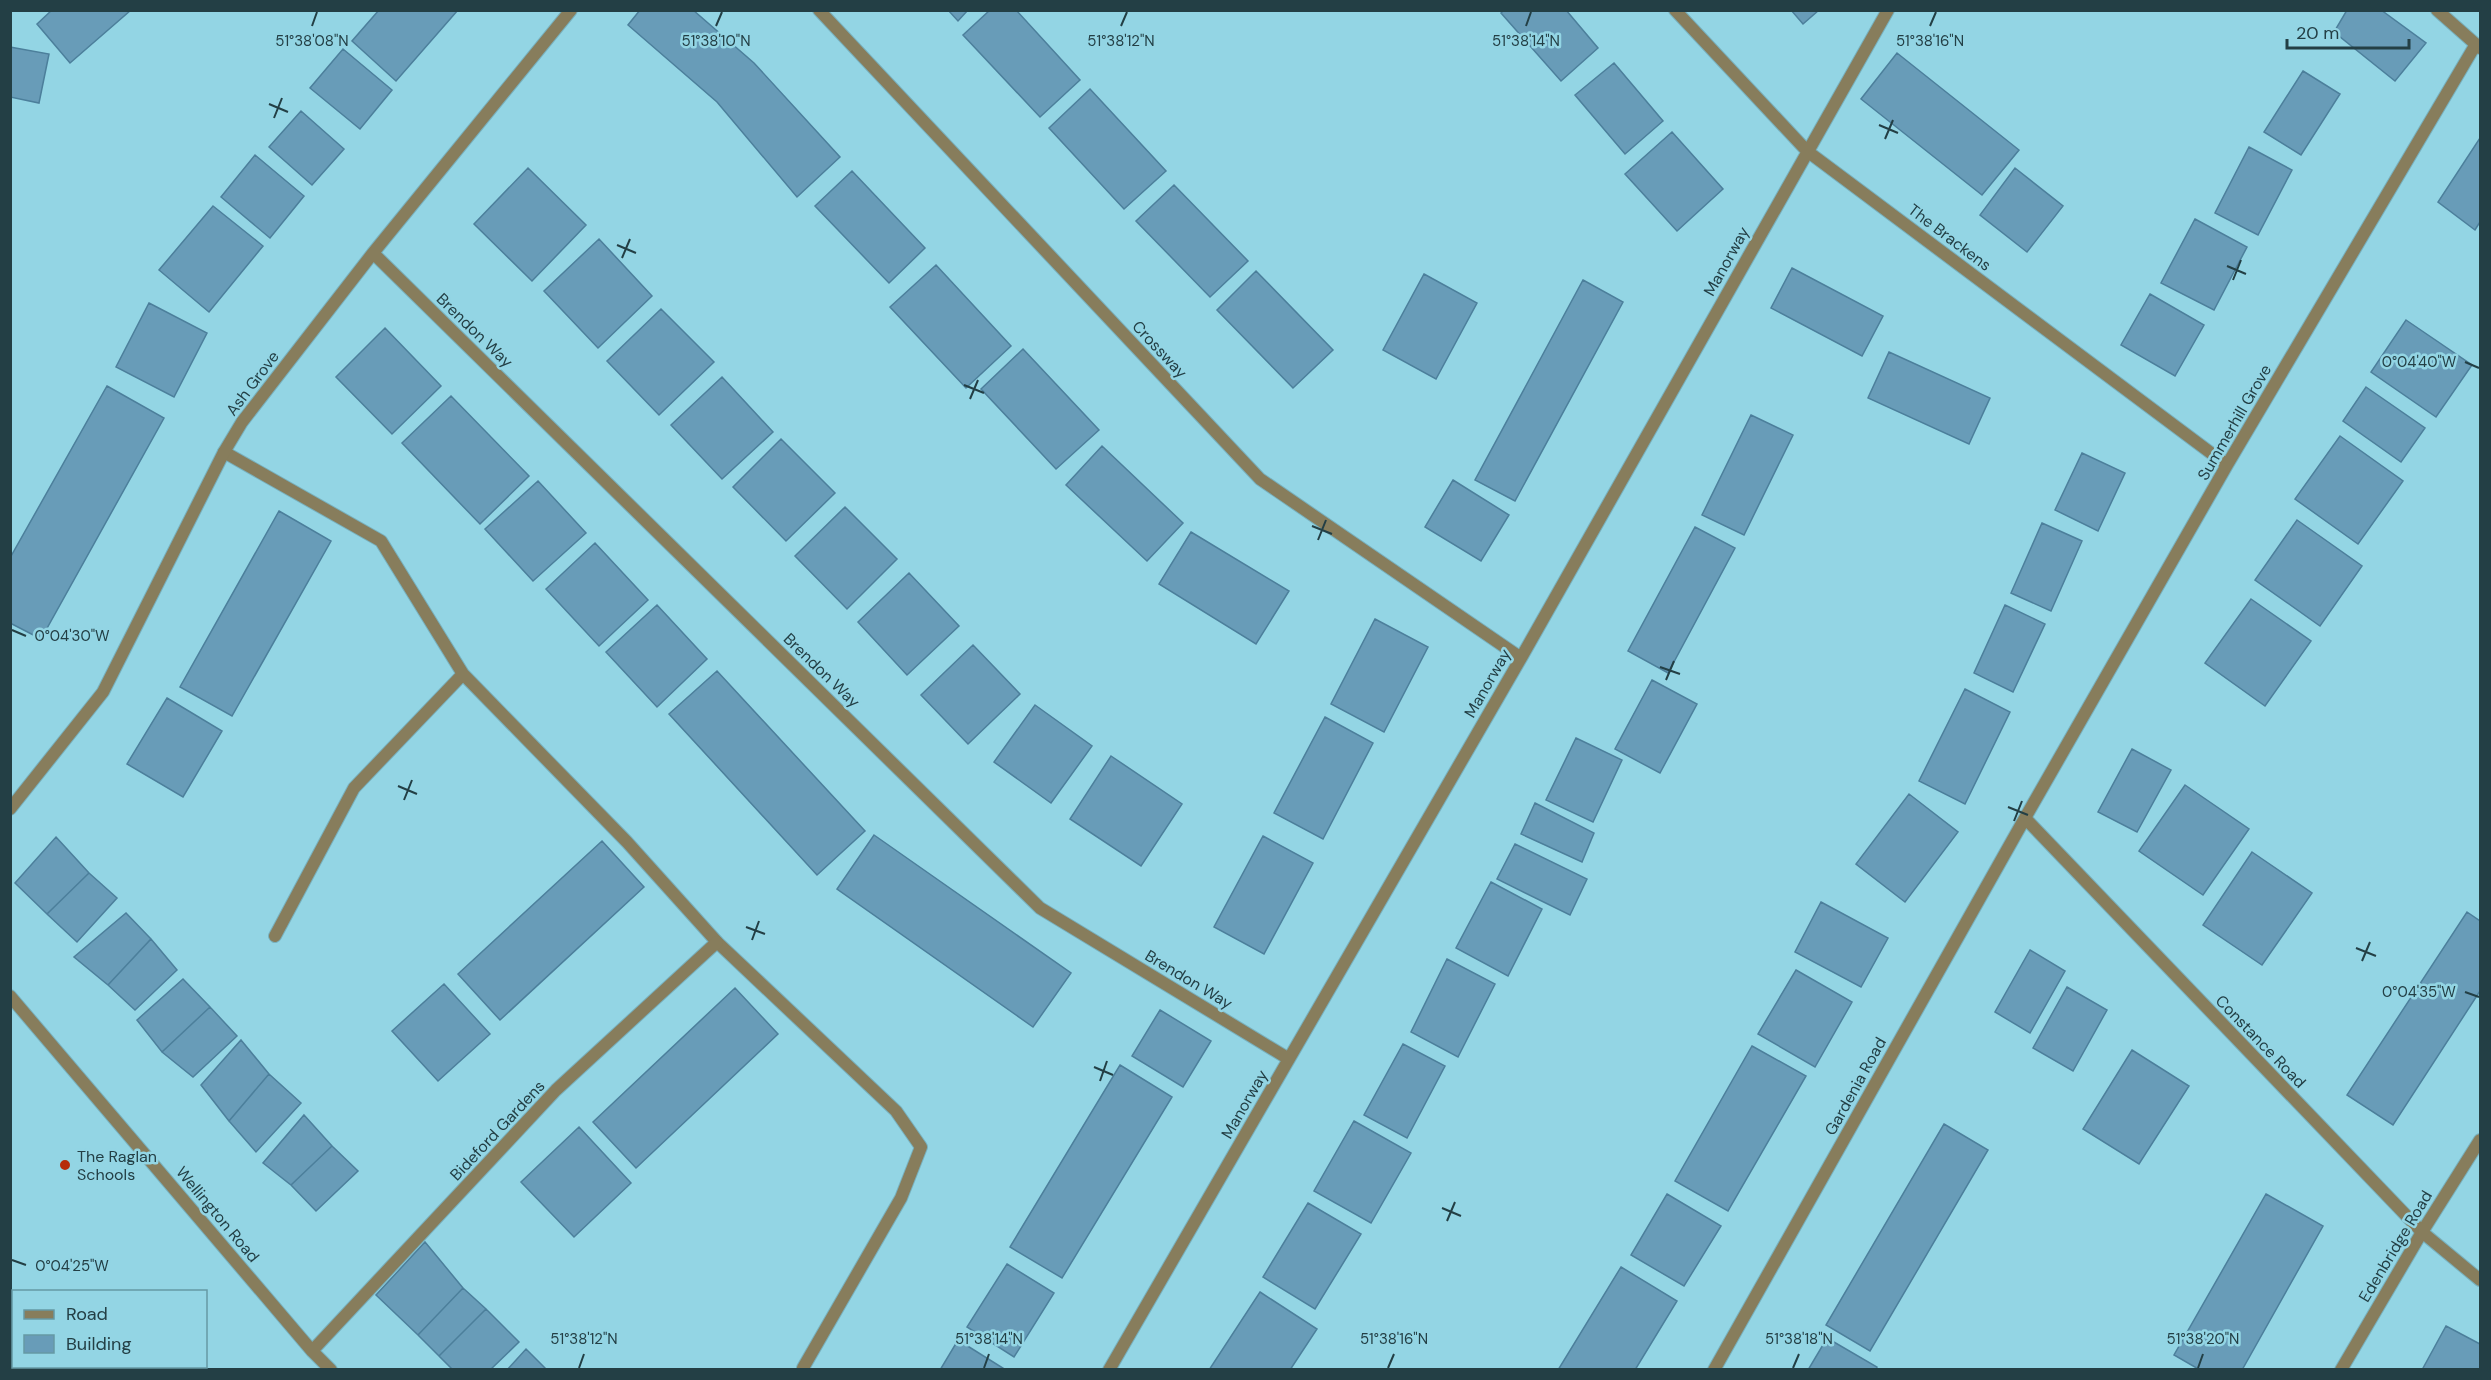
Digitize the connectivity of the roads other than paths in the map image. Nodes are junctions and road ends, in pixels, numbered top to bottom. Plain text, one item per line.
1 (572, 10) edge
2 (819, 10) edge
3 (1675, 10) edge
4 (1888, 10) edge
5 (2437, 10) edge
6 (2478, 46) edge
7 (1807, 152) junction
8 (373, 253) junction
9 (224, 452) junction
10 (2228, 465) junction
11 (1521, 658) junction
12 (463, 674) junction
13 (10, 809) edge
14 (2025, 818) junction
15 (275, 936) dead end
16 (717, 942) junction
17 (10, 996) edge
18 (1289, 1059) junction
19 (2481, 1140) edge
20 (2421, 1232) junction
21 (2481, 1280) edge
22 (312, 1351) junction
23 (803, 1368) edge
24 (331, 1370) edge
25 (1109, 1370) edge
26 (1714, 1370) edge
27 (2340, 1370) edge

1 - 8 street, Ash Grove
2 - 11 street, Crossway
3 - 7 street, The Brackens
4 - 7 street, Manorway
5 - 6 street
6 - 10 street, Summerhill Grove
7 - 10 street, The Brackens
7 - 11 street, Manorway
8 - 9 street, Ash Grove
8 - 18 street, Brendon Way
9 - 12 street
9 - 13 street, Ash Grove
10 - 14 street, Summerhill Grove
11 - 18 street, Manorway
12 - 15 street
12 - 16 street
14 - 20 street, Constance Road
14 - 26 street, Gardenia Road
16 - 22 street, Bideford Gardens
16 - 23 street
17 - 22 street, Wellington Road
18 - 25 street, Manorway
19 - 20 street, Edenbridge Road
20 - 21 street, Constance Road
20 - 27 street, Edenbridge Road
22 - 24 street, Wellington Road

